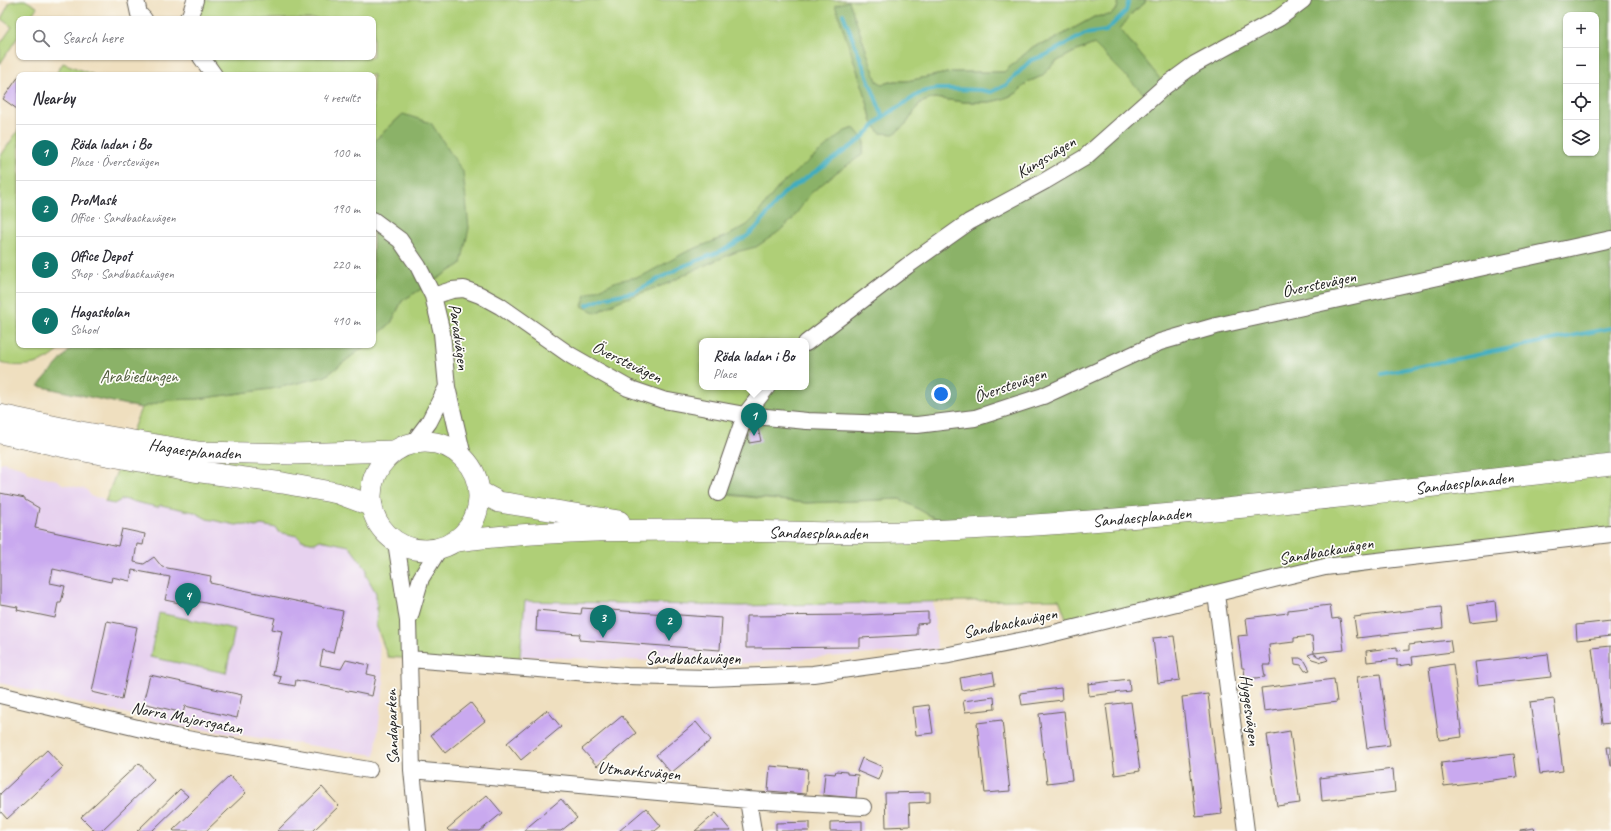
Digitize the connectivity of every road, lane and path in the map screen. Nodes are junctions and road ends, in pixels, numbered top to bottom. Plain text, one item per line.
1 (136, 0) edge
2 (195, 0) edge
3 (1303, 0) edge
4 (141, 16) edge
5 (190, 16) edge
6 (203, 60) edge
7 (212, 72) edge
8 (376, 222) edge
9 (1611, 239) edge
10 (433, 296) junction
11 (809, 341) edge
12 (447, 387) junction
13 (765, 390) edge
14 (0, 415) edge
15 (745, 415) junction
16 (0, 433) edge
17 (414, 442) junction
18 (394, 451) junction
19 (463, 456) junction
20 (1611, 465) edge
21 (480, 492) junction
22 (718, 494) dead end
23 (372, 506) junction
24 (671, 530) junction
25 (1611, 534) edge
26 (396, 542) junction
27 (448, 545) junction
28 (1216, 594) junction
29 (408, 621) junction
30 (409, 659) junction
31 (0, 694) edge
32 (369, 770) dead end
33 (412, 770) junction
34 (748, 800) junction
35 (862, 807) dead end
36 (418, 831) edge
37 (753, 831) edge
38 (1246, 831) edge

1 - 4 street
2 - 5 street
3 - 11 street, Kungsvägen
6 - 7 street
8 - 10 street, Paradvägen
9 - 15 street, Överstevägen
10 - 12 street, Paradvägen
10 - 15 street, Överstevägen
12 - 17 street, Paradvägen
12 - 19 street, Paradvägen
13 - 15 street
14 - 18 main road, Hagaesplanaden
15 - 22 street
16 - 23 main road, Hagaesplanaden
17 - 18 main road
17 - 19 main road
18 - 23 main road
19 - 21 main road
20 - 24 main road, Sandaesplanaden
21 - 24 main road, Sandaesplanaden
21 - 27 main road
23 - 26 main road
24 - 27 main road, Sandaesplanaden
25 - 28 street, Sandbackavägen
26 - 27 main road
26 - 29 street, Sandaparken
27 - 29 street, Sandaparken
28 - 30 street, Sandbackavägen
28 - 38 street, Hyggesvägen
29 - 30 street, Sandaparken
30 - 33 street, Sandaparken
31 - 32 street, Norra Majorsgatan
33 - 34 street, Utmarksvägen
33 - 36 street, Sandaparken
34 - 35 street, Utmarksvägen
34 - 37 street

